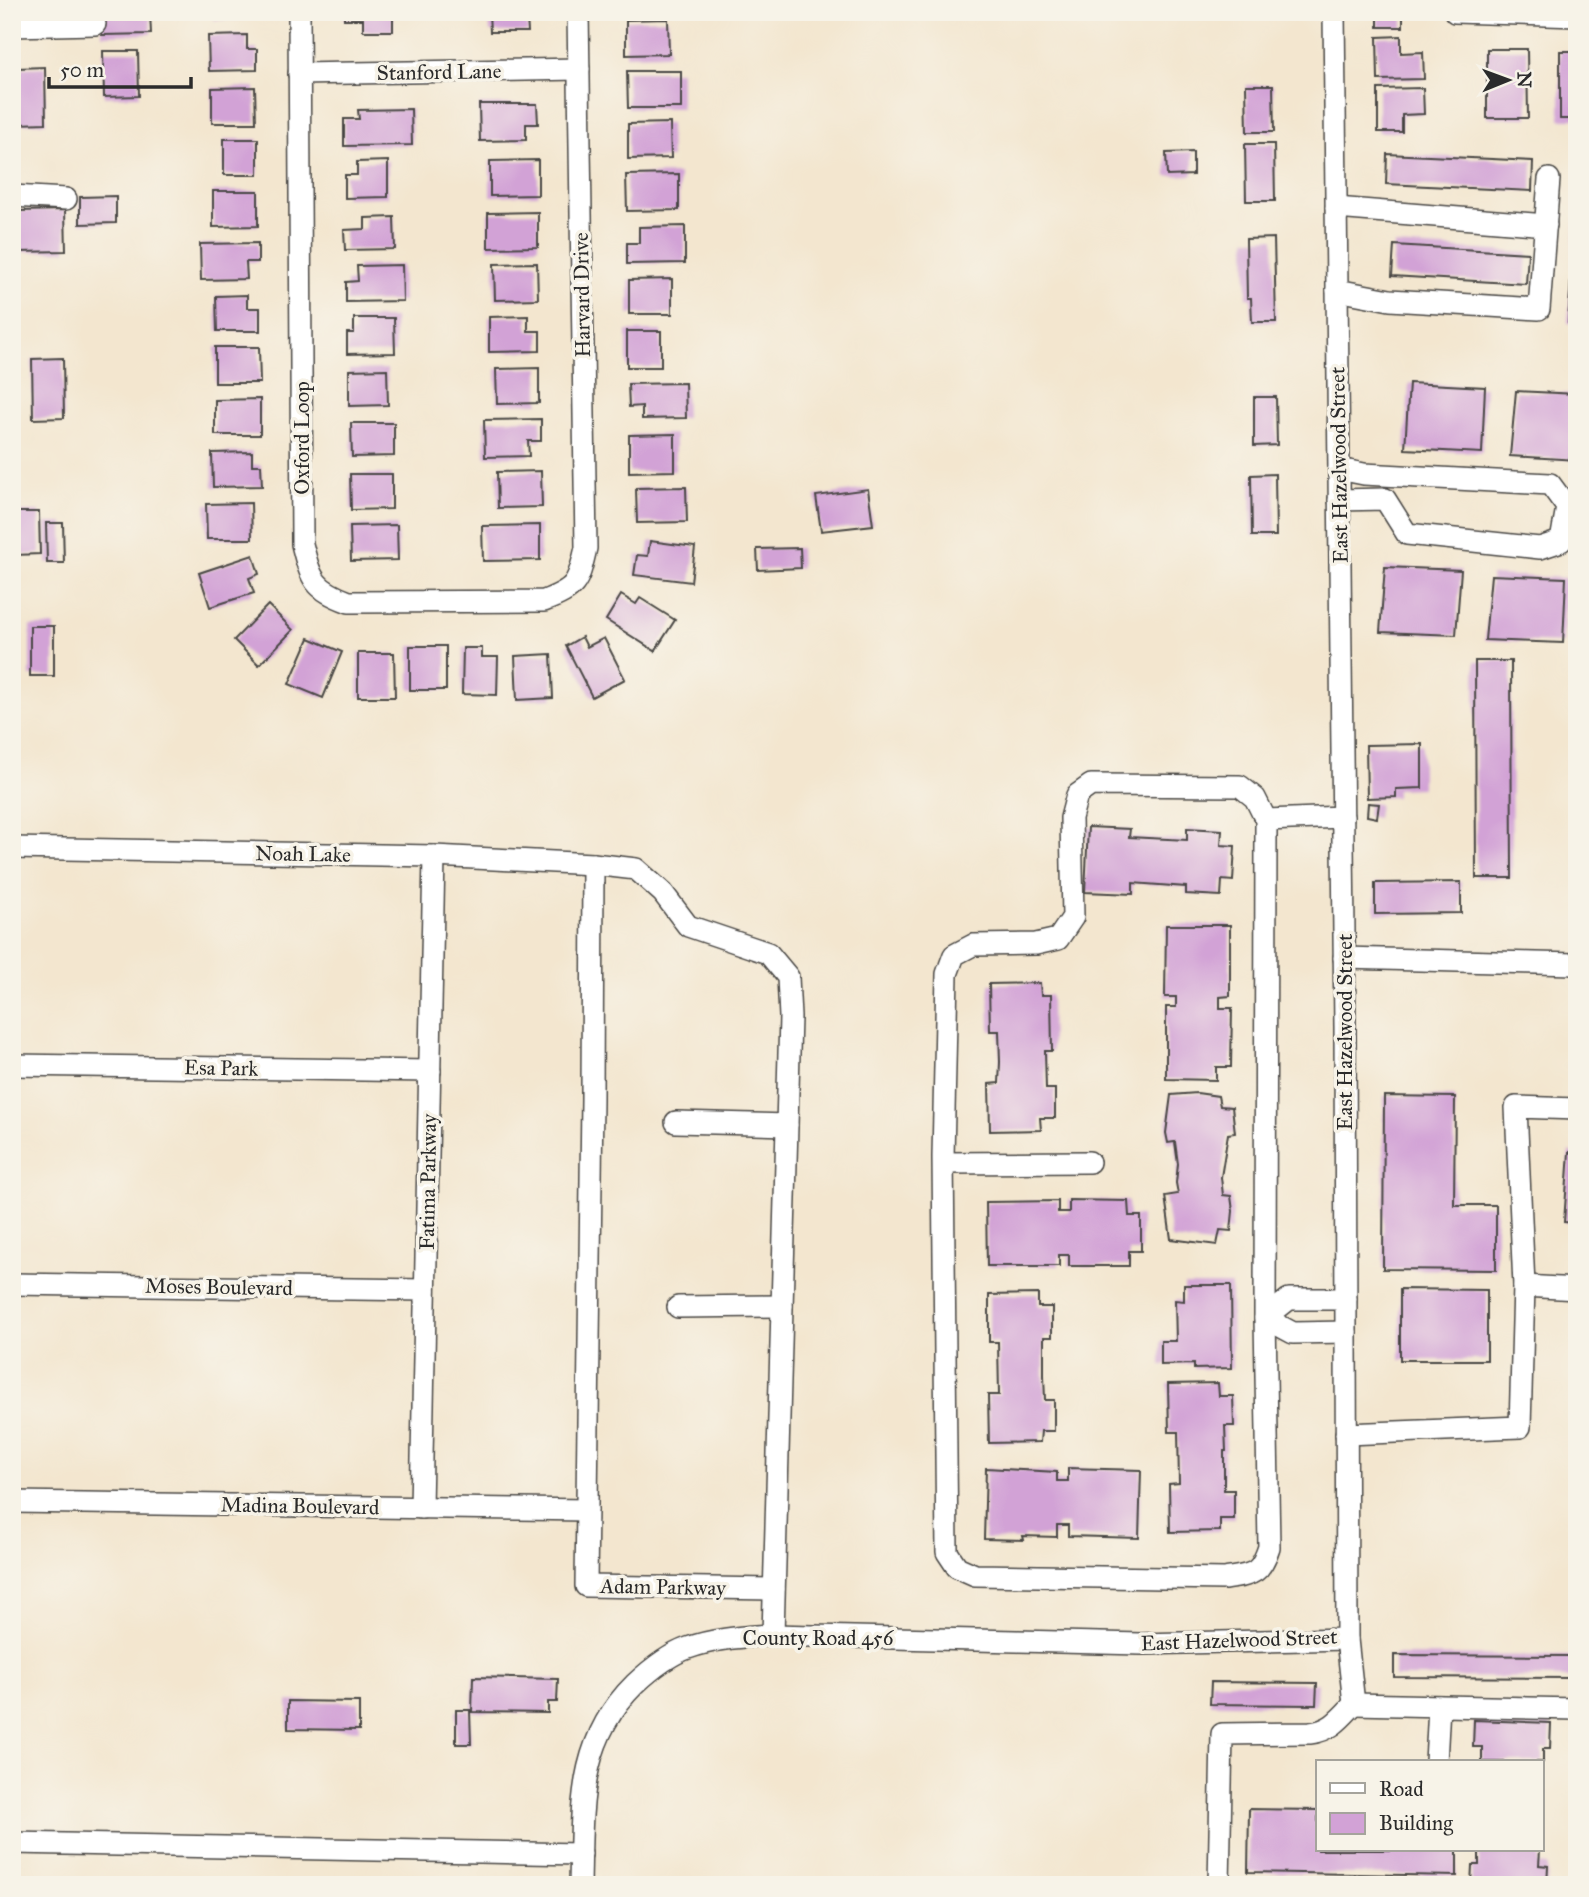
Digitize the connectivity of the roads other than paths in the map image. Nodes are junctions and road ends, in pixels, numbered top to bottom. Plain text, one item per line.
1 (299, 12) edge
2 (578, 12) edge
3 (1334, 12) edge
4 (1455, 12) edge
5 (1577, 16) edge
6 (95, 24) dead end
7 (12, 26) edge
8 (579, 69) junction
9 (299, 74) junction
10 (1549, 179) dead end
11 (12, 196) edge
12 (66, 199) dead end
13 (1336, 208) junction
14 (1546, 225) junction
15 (1337, 290) junction
16 (1339, 469) junction
17 (1339, 500) junction
18 (579, 578) joint
19 (1343, 817) junction
20 (1266, 820) junction
21 (12, 848) edge
22 (434, 856) junction
23 (593, 864) junction
24 (1344, 958) junction
25 (1576, 966) edge
26 (12, 1065) edge
27 (430, 1071) junction
28 (1577, 1109) edge
29 (676, 1122) dead end
30 (787, 1125) junction
31 (944, 1163) junction
32 (1089, 1163) dead end
33 (12, 1284) edge
34 (1524, 1286) junction
35 (1577, 1289) edge
36 (425, 1290) junction
37 (1346, 1299) junction
38 (782, 1306) junction
39 (678, 1307) dead end
40 (1265, 1318) junction
41 (1346, 1332) junction
42 (1346, 1434) junction
43 (12, 1502) edge
44 (421, 1508) junction
45 (587, 1510) junction
46 (774, 1589) junction
47 (773, 1635) junction
48 (935, 1638) joint
49 (1347, 1639) junction
50 (1354, 1704) junction
51 (1439, 1706) junction
52 (1577, 1709) edge
53 (1436, 1760) edge
54 (12, 1843) edge
55 (580, 1854) junction
56 (580, 1885) edge
57 (1219, 1885) edge

1 - 9 street, Oxford Loop
2 - 8 street, Harvard Drive
3 - 13 street, East Hazelwood Street
4 - 5 street
6 - 7 street
8 - 9 street, Stanford Lane
8 - 18 street, Harvard Drive
9 - 18 street, Oxford Loop
10 - 14 street
11 - 12 street
13 - 14 street
13 - 15 street, East Hazelwood Street
14 - 15 street
15 - 16 street, East Hazelwood Street
16 - 17 street, East Hazelwood Street
16 - 17 street
17 - 19 street, East Hazelwood Street
19 - 20 street
19 - 24 street, East Hazelwood Street
20 - 31 street
20 - 40 street
21 - 22 street, Noah Lake
22 - 23 street, Noah Lake
22 - 27 street, Fatima Parkway
23 - 30 street, Noah Lake
23 - 45 street
24 - 25 street
24 - 37 street, East Hazelwood Street
26 - 27 street, Esa Park
27 - 36 street, Fatima Parkway
28 - 34 street
29 - 30 street
30 - 38 street, Noah Lake
31 - 32 street
31 - 40 street
33 - 36 street, Moses Boulevard
34 - 35 street
34 - 42 street
36 - 44 street, Fatima Parkway
37 - 40 street
37 - 41 street, East Hazelwood Street
38 - 39 street
38 - 46 street, Noah Lake
40 - 41 street
41 - 42 street, East Hazelwood Street
42 - 49 street, East Hazelwood Street
43 - 44 street, Madina Boulevard
44 - 45 street, Madina Boulevard
45 - 46 street, Adam Parkway
46 - 47 street, Noah Lake
47 - 48 street, County Road 456
47 - 55 street, County Road 456
48 - 49 street, East Hazelwood Street
49 - 50 street
50 - 51 street
50 - 57 street
51 - 52 street
51 - 53 street
54 - 55 street
55 - 56 street, County Road 456

